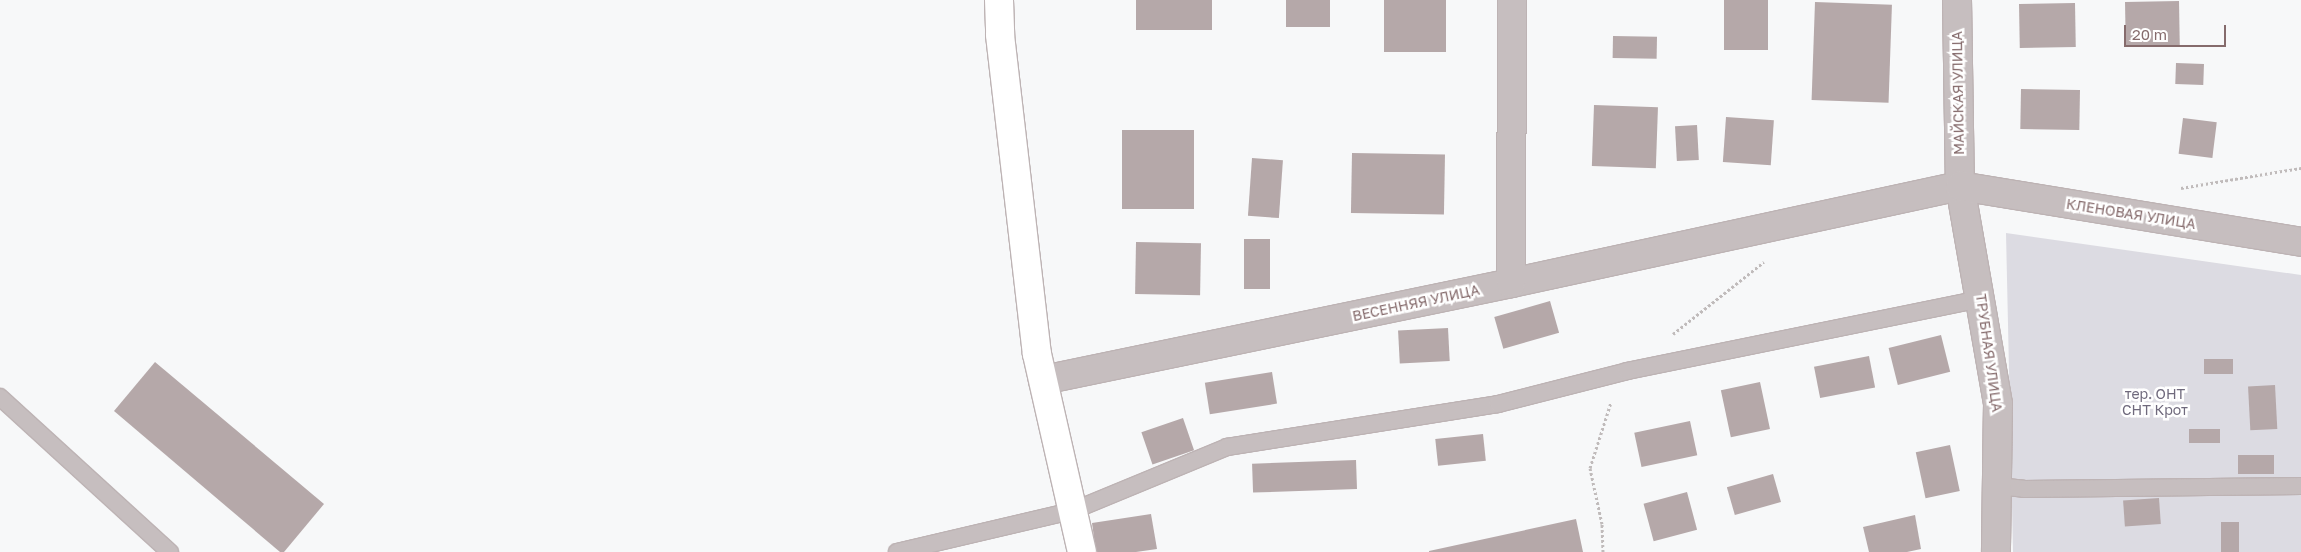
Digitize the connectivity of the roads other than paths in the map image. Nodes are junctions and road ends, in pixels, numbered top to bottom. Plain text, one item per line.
1 (999, 0) edge
2 (1512, 0) edge
3 (1957, 0) edge
4 (1960, 186) junction
5 (2301, 242) edge
6 (1511, 283) junction
7 (1981, 299) junction
8 (1043, 380) junction
9 (0, 397) edge
10 (1997, 486) junction
11 (2301, 486) edge
12 (1072, 511) junction
13 (170, 552) edge
14 (897, 552) edge
15 (1082, 552) edge
16 (1996, 552) edge

1 - 8 street
2 - 6 street
3 - 4 street, МАЙСКАЯ УЛИЦА
4 - 5 street, КЛЕНОВАЯ УЛИЦА
4 - 6 street, ВЕСЕННЯЯ УЛИЦА
4 - 7 street, ТРУБНАЯ УЛИЦА
6 - 8 street, ВЕСЕННЯЯ УЛИЦА
7 - 10 street, ТРУБНАЯ УЛИЦА
7 - 12 lane
8 - 12 street
9 - 13 lane
10 - 11 lane
10 - 16 street, ТРУБНАЯ УЛИЦА
12 - 14 lane
12 - 15 street

